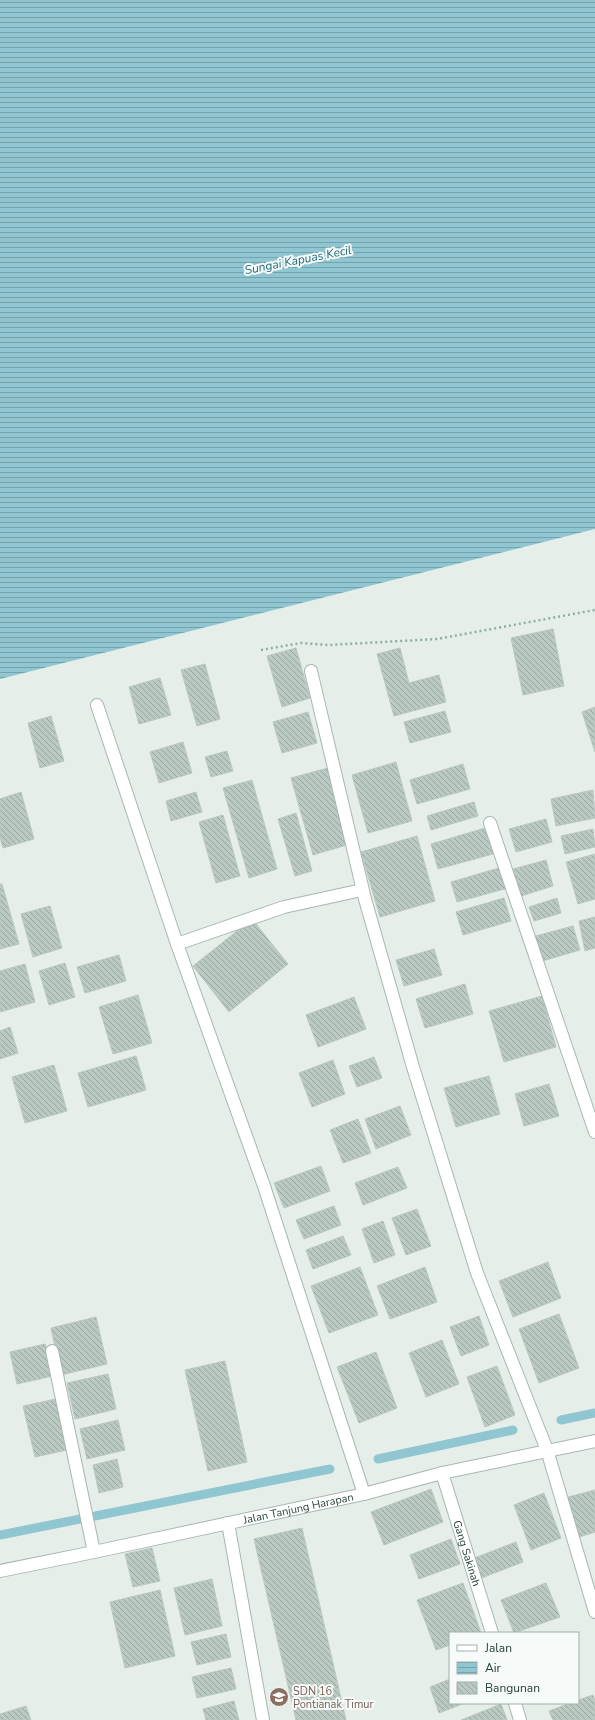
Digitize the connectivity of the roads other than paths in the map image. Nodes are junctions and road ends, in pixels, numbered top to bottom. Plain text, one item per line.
1 (311, 670) dead end
2 (97, 705) dead end
3 (490, 823) dead end
4 (362, 890) junction
5 (177, 944) junction
6 (595, 1132) edge
7 (52, 1351) dead end
8 (595, 1441) edge
9 (547, 1450) junction
10 (442, 1473) junction
11 (364, 1494) junction
12 (228, 1523) junction
13 (94, 1552) junction
14 (0, 1570) edge
15 (595, 1612) edge
16 (492, 1632) edge
17 (515, 1704) edge
18 (263, 1720) edge
19 (520, 1720) edge

1 - 4 street
2 - 5 street
3 - 6 street
4 - 5 street
4 - 9 street
5 - 11 street
7 - 13 street
8 - 9 street, Jalan Tanjung Harapan
9 - 10 street, Jalan Tanjung Harapan
9 - 15 street
10 - 11 street, Jalan Tanjung Harapan
10 - 16 street, Gang Sakinah
11 - 12 street, Jalan Tanjung Harapan
12 - 13 street, Jalan Tanjung Harapan
12 - 18 street
13 - 14 street, Jalan Tanjung Harapan
17 - 19 street

